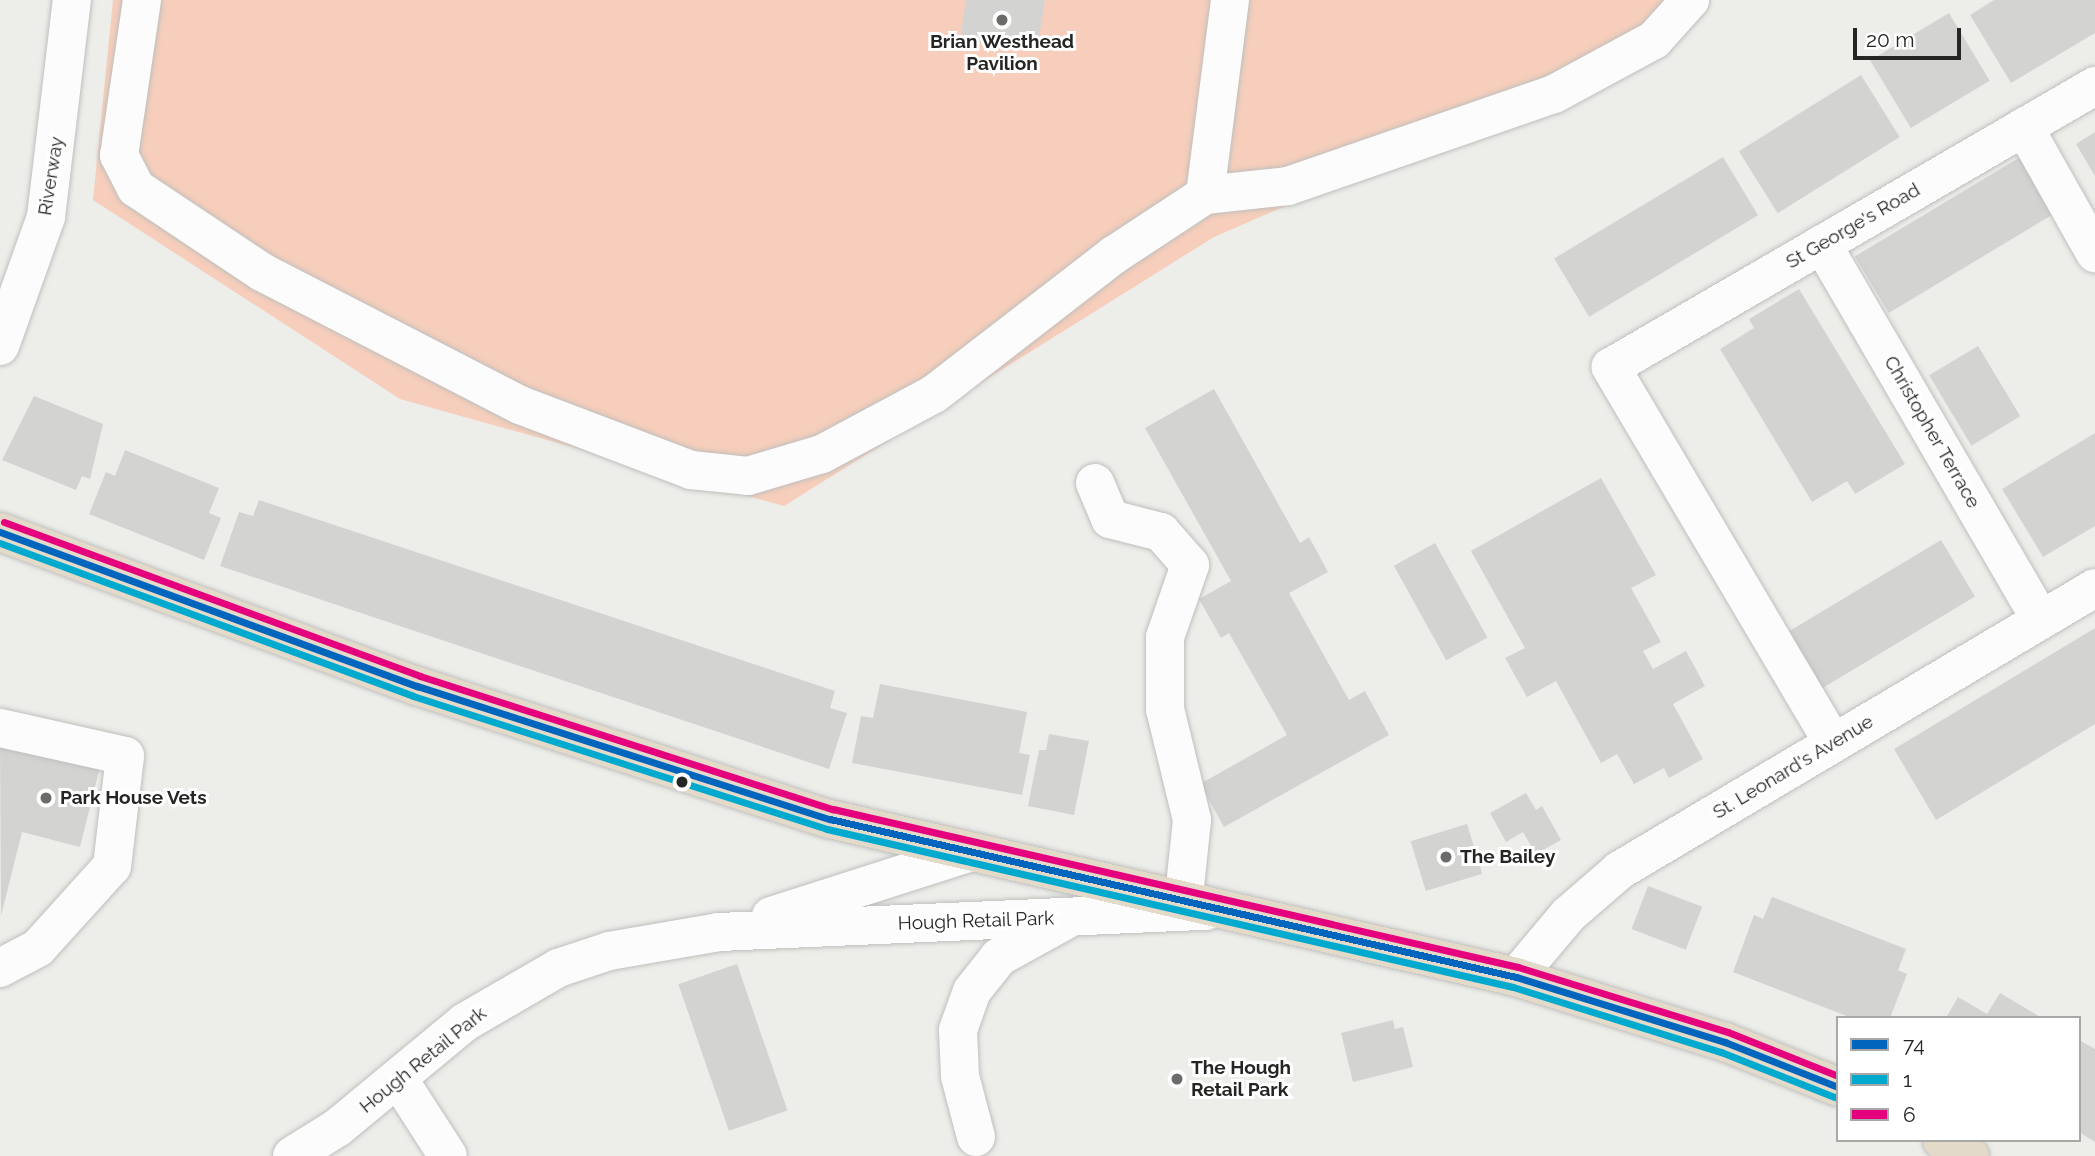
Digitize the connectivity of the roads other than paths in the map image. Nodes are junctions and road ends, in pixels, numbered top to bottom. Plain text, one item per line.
1 (72, 0) edge
2 (142, 0) edge
3 (1230, 0) edge
4 (1690, 0) edge
5 (2095, 86) edge
6 (2024, 127) junction
7 (1205, 195) junction
8 (1822, 244) junction
9 (2095, 253) edge
10 (0, 346) edge
11 (1095, 483) dead end
12 (0, 532) edge
13 (2095, 588) edge
14 (2040, 620) junction
15 (0, 728) edge
16 (1833, 743) junction
17 (965, 854) junction
18 (1184, 897) junction
19 (1233, 909) junction
20 (1071, 918) junction
21 (719, 932) junction
22 (0, 968) edge
23 (1516, 977) junction
24 (398, 1080) junction
25 (1836, 1086) edge
26 (976, 1137) dead end
27 (1946, 1142) edge
28 (292, 1156) edge
29 (448, 1156) edge
30 (1970, 1156) edge

1 - 10 street, Riverway
2 - 7 street
3 - 7 street
4 - 7 street
5 - 6 street, St George's Road
6 - 8 street, St George's Road
6 - 9 street
8 - 14 street, Christopher Terrace
8 - 16 street, St George's Road
11 - 18 street
12 - 17 highway
13 - 14 street, St. Leonard's Avenue
14 - 16 street, St. Leonard's Avenue
15 - 22 street
16 - 23 street, St. Leonard's Avenue
17 - 18 highway
17 - 21 street, Hough Retail Park
18 - 19 highway
19 - 20 street, Hough Retail Park
19 - 23 highway
20 - 21 street, Hough Retail Park
20 - 26 street
21 - 24 street, Hough Retail Park
23 - 25 highway
24 - 28 street, Hough Retail Park
24 - 29 street
27 - 30 highway

